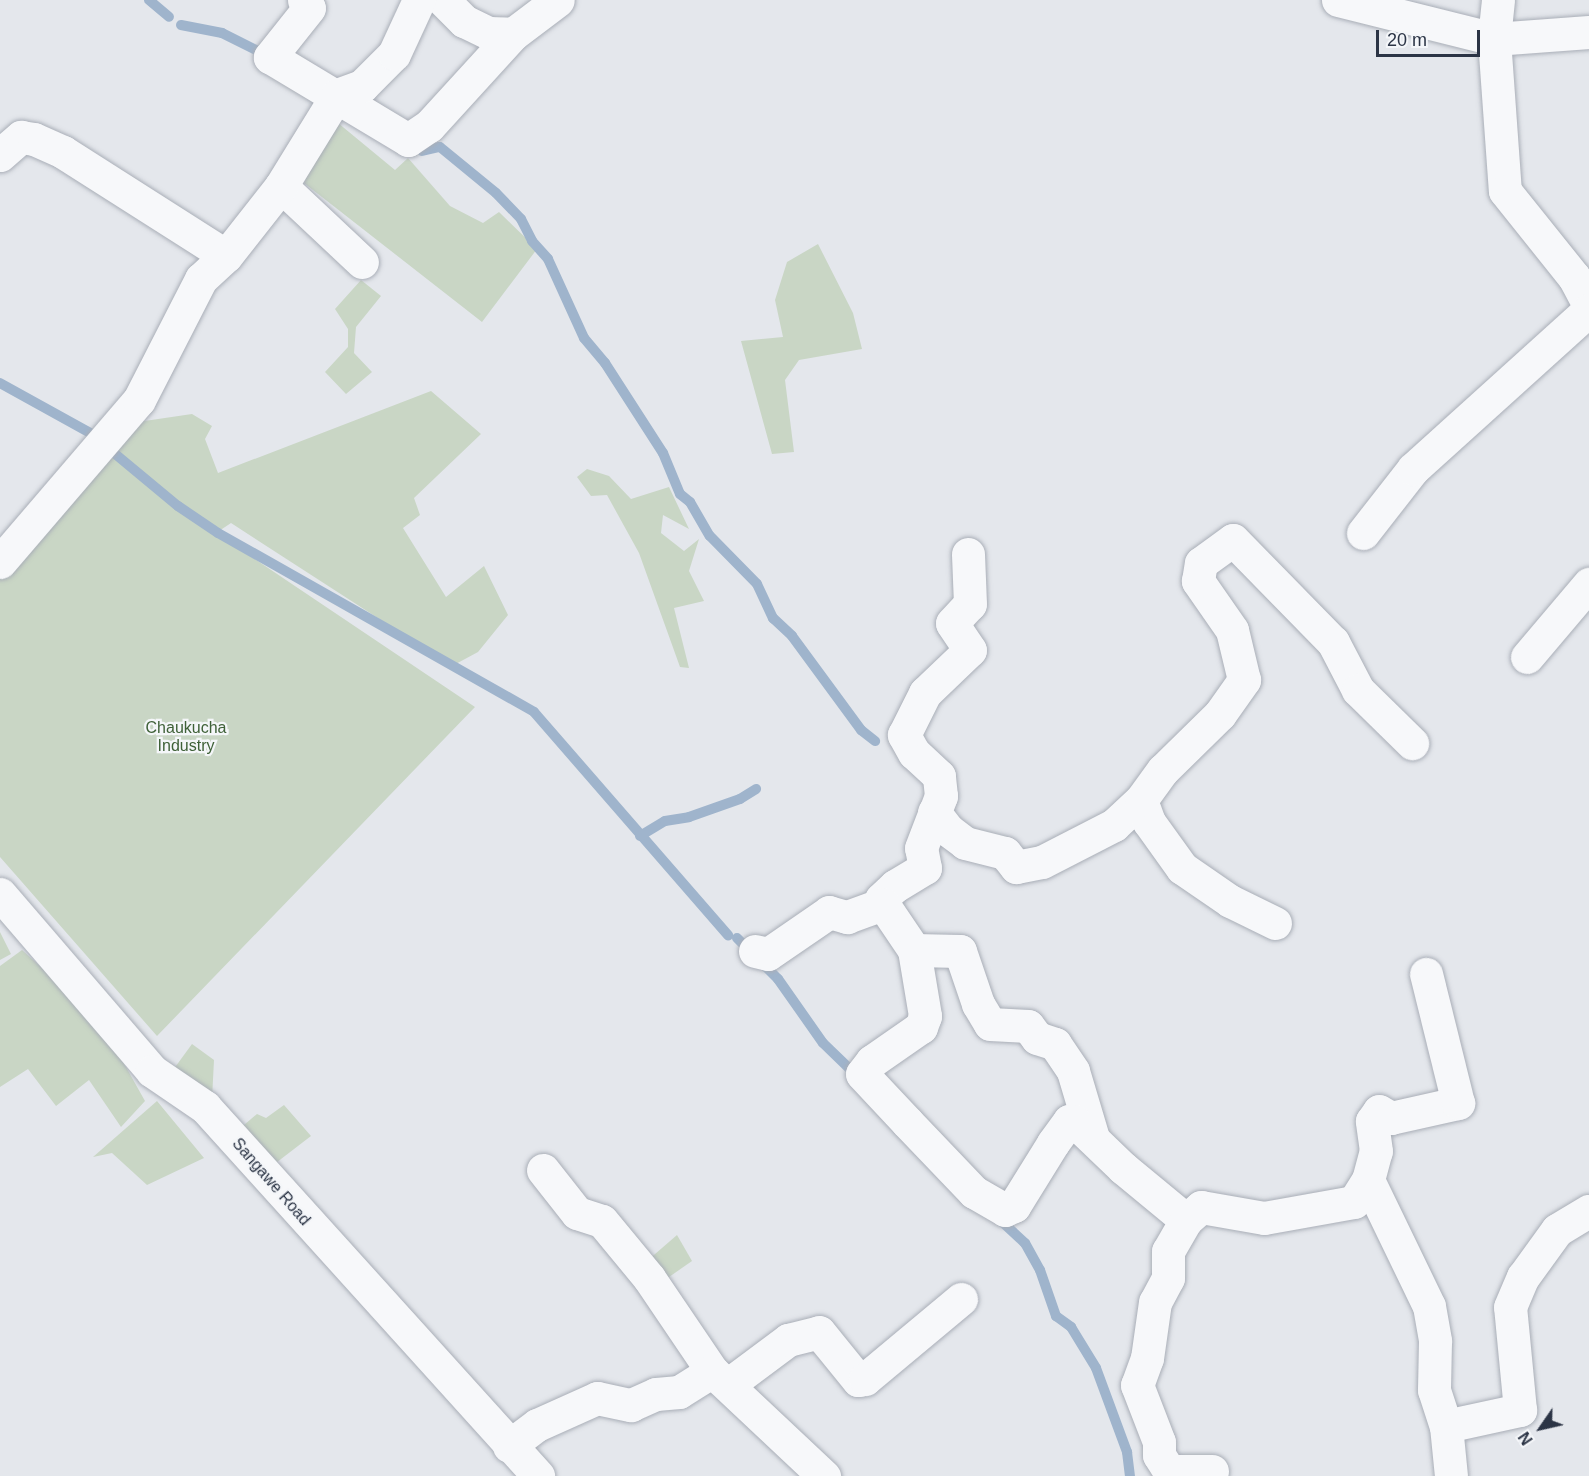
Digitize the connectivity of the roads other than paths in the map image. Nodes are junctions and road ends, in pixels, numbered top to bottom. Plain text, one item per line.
1 (304, 0) edge
2 (418, 0) edge
3 (443, 0) edge
4 (558, 0) edge
5 (1338, 0) edge
6 (1498, 0) edge
7 (1589, 32) edge
8 (513, 34) junction
9 (1494, 39) junction
10 (335, 97) junction
11 (0, 155) edge
12 (281, 186) junction
13 (226, 256) junction
14 (362, 262) dead end
15 (1589, 305) edge
16 (1589, 310) edge
17 (1363, 533) dead end
18 (968, 554) dead end
19 (0, 562) edge
20 (1589, 584) edge
21 (1527, 657) dead end
22 (1412, 743) dead end
23 (1141, 800) junction
24 (934, 812) junction
25 (0, 894) edge
26 (883, 904) junction
27 (1275, 923) dead end
28 (914, 950) junction
29 (755, 951) dead end
30 (1426, 974) dead end
31 (1093, 1138) junction
32 (543, 1170) dead end
33 (1368, 1180) junction
34 (1589, 1210) edge
35 (1186, 1220) junction
36 (961, 1299) dead end
37 (721, 1377) junction
38 (1446, 1426) junction
39 (509, 1446) junction
40 (1212, 1471) dead end
41 (538, 1476) edge
42 (824, 1476) edge
43 (1451, 1476) edge

1 - 10 street
2 - 10 street
3 - 8 street
4 - 8 street
5 - 9 street
6 - 9 street
7 - 9 street
8 - 10 street
9 - 15 street
10 - 12 street
11 - 13 street
12 - 13 street
12 - 14 street
13 - 19 street
16 - 17 street
18 - 24 street
20 - 21 street
22 - 23 street
23 - 24 street
23 - 27 street
24 - 26 street
25 - 39 street, Sangawe Road
26 - 28 street
26 - 29 street
28 - 31 street
28 - 31 street
30 - 33 street
31 - 35 street
32 - 37 street
33 - 35 street
33 - 38 street
34 - 38 street
35 - 40 street
36 - 37 street
37 - 39 street
37 - 42 street
38 - 43 street
39 - 41 street, Sangawe Road

